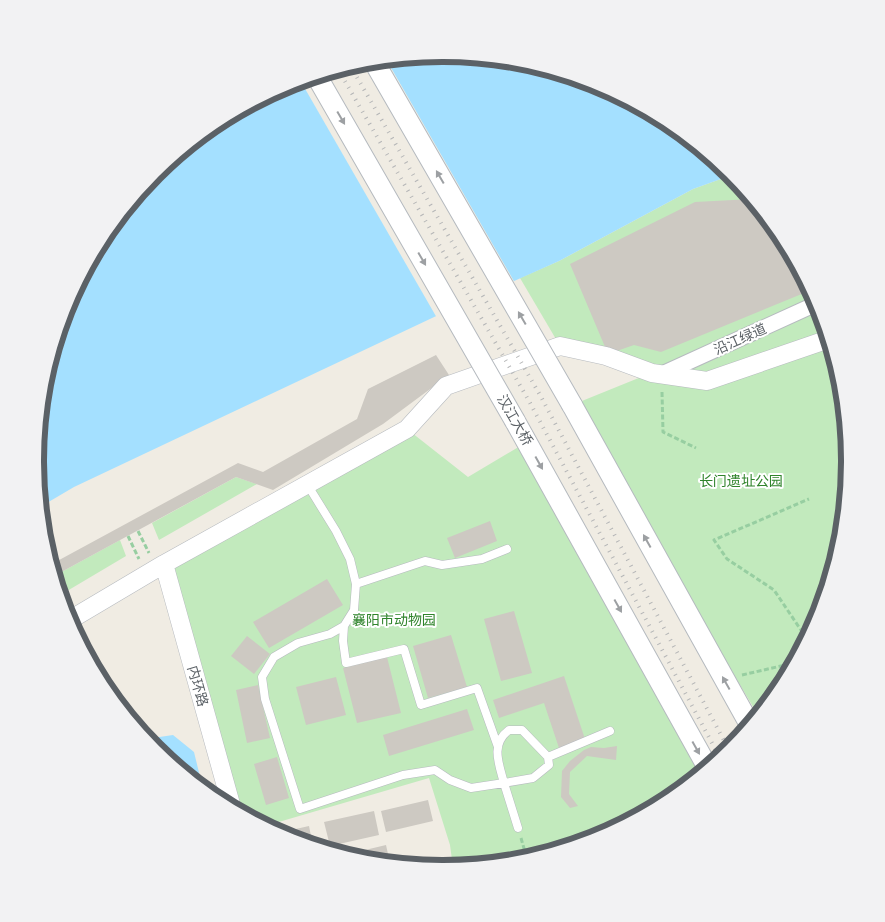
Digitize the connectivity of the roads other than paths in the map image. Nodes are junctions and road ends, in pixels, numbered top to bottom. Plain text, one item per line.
1 (378, 68) edge
2 (319, 82) edge
3 (811, 307) edge
4 (823, 341) edge
5 (662, 374) junction
6 (307, 484) junction
7 (507, 549) dead end
8 (164, 564) junction
9 (356, 584) junction
10 (75, 617) edge
11 (344, 626) junction
12 (746, 719) edge
13 (610, 731) dead end
14 (498, 747) junction
15 (548, 757) junction
16 (704, 761) edge
17 (504, 783) junction
18 (229, 798) edge
19 (518, 828) road end

12 -> 1 main road, bridge
2 -> 16 main road, 汉江大桥, bridge
3 - 5 street, 沿江绿道
4 - 5 street
5 - 6 street
6 - 8 street
6 - 9 lane
7 - 9 lane
8 - 10 street
8 - 18 street, 内环路
9 - 11 lane
11 - 14 lane
11 - 17 lane
13 - 15 lane
14 - 15 lane
14 - 17 lane
15 - 17 lane
17 - 19 lane

